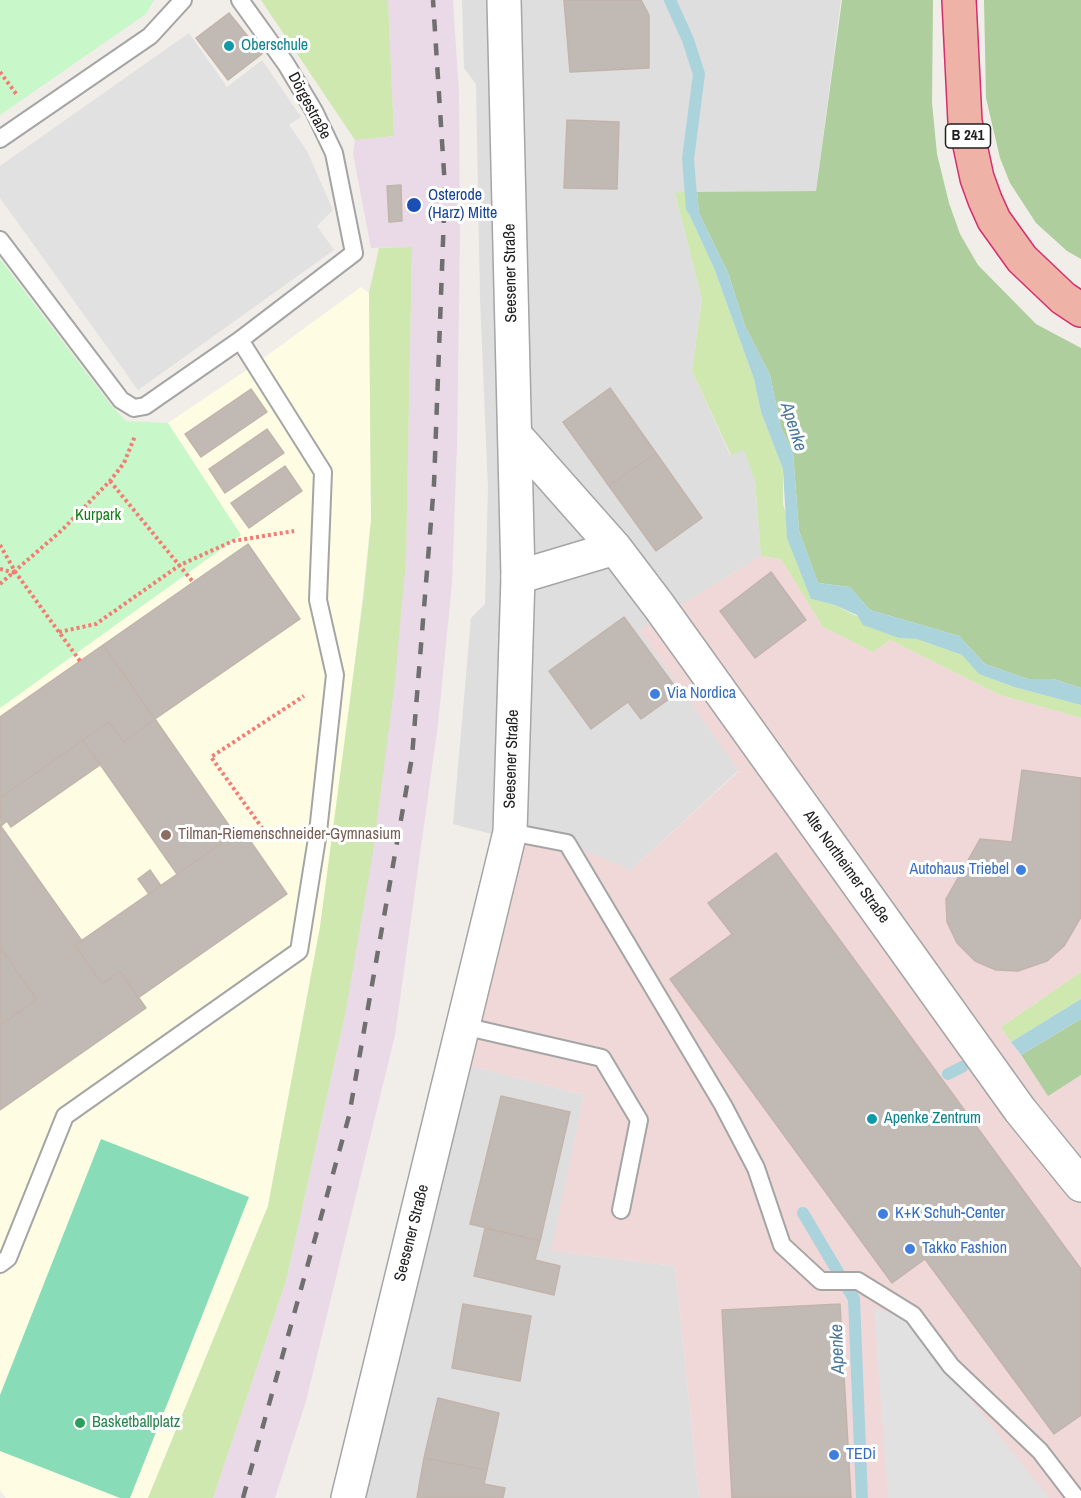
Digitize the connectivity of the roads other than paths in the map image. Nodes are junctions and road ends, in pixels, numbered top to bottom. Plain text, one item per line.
1 (183, 0) edge
2 (240, 0) edge
3 (504, 0) edge
4 (959, 0) edge
5 (0, 139) edge
6 (0, 240) edge
7 (1022, 259) junction
8 (1081, 285) edge
9 (1081, 310) edge
10 (240, 340) junction
11 (515, 435) junction
12 (615, 548) junction
13 (518, 577) junction
14 (510, 832) junction
15 (463, 1026) junction
16 (1081, 1185) edge
17 (621, 1210) dead end
18 (0, 1264) edge
19 (348, 1498) edge
20 (1076, 1498) edge

1 - 5 lane
2 - 10 lane, Dörgestraße
3 - 11 street, Seesener Straße
4 - 7 highway, B 241
6 - 10 lane
7 - 8 highway
7 - 9 highway
10 - 18 lane
11 - 12 street, Alte Northeimer Straße
11 - 13 street, Seesener Straße
12 - 13 street
12 - 16 street, Alte Northeimer Straße
13 - 14 street, Seesener Straße
14 - 15 street, Seesener Straße
14 - 20 lane
15 - 17 lane
15 - 19 street, Seesener Straße

